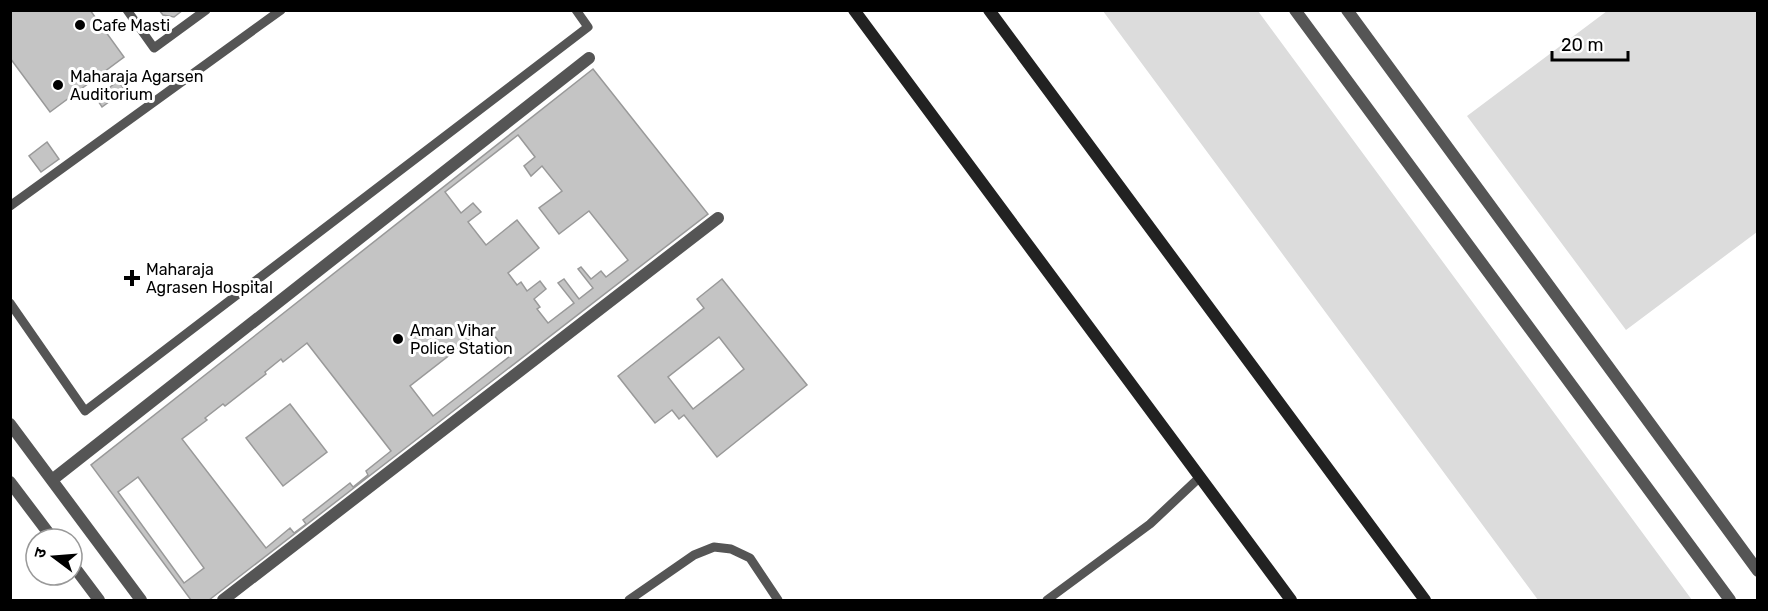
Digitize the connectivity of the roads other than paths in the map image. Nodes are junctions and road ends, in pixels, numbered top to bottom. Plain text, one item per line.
1 (127, 10) edge
2 (206, 10) edge
3 (281, 10) edge
4 (576, 10) edge
5 (854, 10) edge
6 (989, 10) edge
7 (1295, 10) edge
8 (1347, 10) edge
9 (589, 58) dead end
10 (10, 206) edge
11 (718, 218) dead end
12 (10, 303) edge
13 (10, 424) edge
14 (1200, 477) junction
15 (52, 480) junction
16 (10, 482) edge
17 (44, 527) edge
18 (1758, 571) edge
19 (84, 580) edge
20 (99, 600) edge
21 (141, 600) edge
22 (223, 600) edge
23 (629, 600) edge
24 (778, 600) edge
25 (1047, 600) edge
26 (1292, 600) edge
27 (1425, 600) edge
28 (1730, 600) edge

1 - 2 lane
3 - 10 lane
4 - 12 lane
5 - 14 street
6 - 27 street
7 - 28 street
8 - 18 street
9 - 15 street
11 - 22 street
13 - 15 street
14 - 25 lane
14 - 26 street
15 - 21 street
16 - 17 street
19 - 20 street
23 - 24 lane

